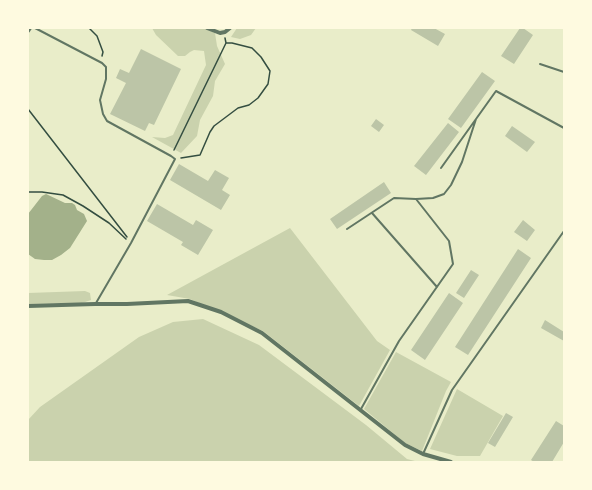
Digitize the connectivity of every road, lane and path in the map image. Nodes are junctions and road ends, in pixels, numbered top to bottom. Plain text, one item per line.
1 (30, 28) edge
2 (35, 28) edge
3 (89, 28) edge
4 (207, 28) edge
5 (228, 30) edge
6 (28, 31) edge
7 (226, 43) junction
8 (102, 63) junction
9 (540, 64) dead end
10 (564, 72) edge
11 (28, 109) edge
12 (476, 119) junction
13 (564, 128) edge
14 (171, 156) junction
15 (175, 159) junction
16 (441, 168) dead end
17 (28, 192) edge
18 (416, 200) junction
19 (372, 213) junction
20 (347, 229) dead end
21 (564, 231) edge
22 (131, 243) junction
23 (437, 287) junction
24 (95, 304) junction
25 (28, 306) edge
26 (360, 410) junction
27 (423, 454) junction
28 (451, 462) edge

1 - 6 street
2 - 8 lane
3 - 8 path
4 - 5 street
5 - 7 path
7 - 14 path
7 - 15 path
8 - 14 lane
9 - 10 lane
11 - 22 path
12 - 13 lane
12 - 16 lane
12 - 18 lane
14 - 15 lane
15 - 22 lane
17 - 22 path
18 - 19 lane
18 - 23 lane
19 - 20 lane
19 - 23 lane
21 - 27 lane
22 - 24 lane
23 - 26 lane
24 - 25 street
24 - 26 street
26 - 27 street
27 - 28 street

